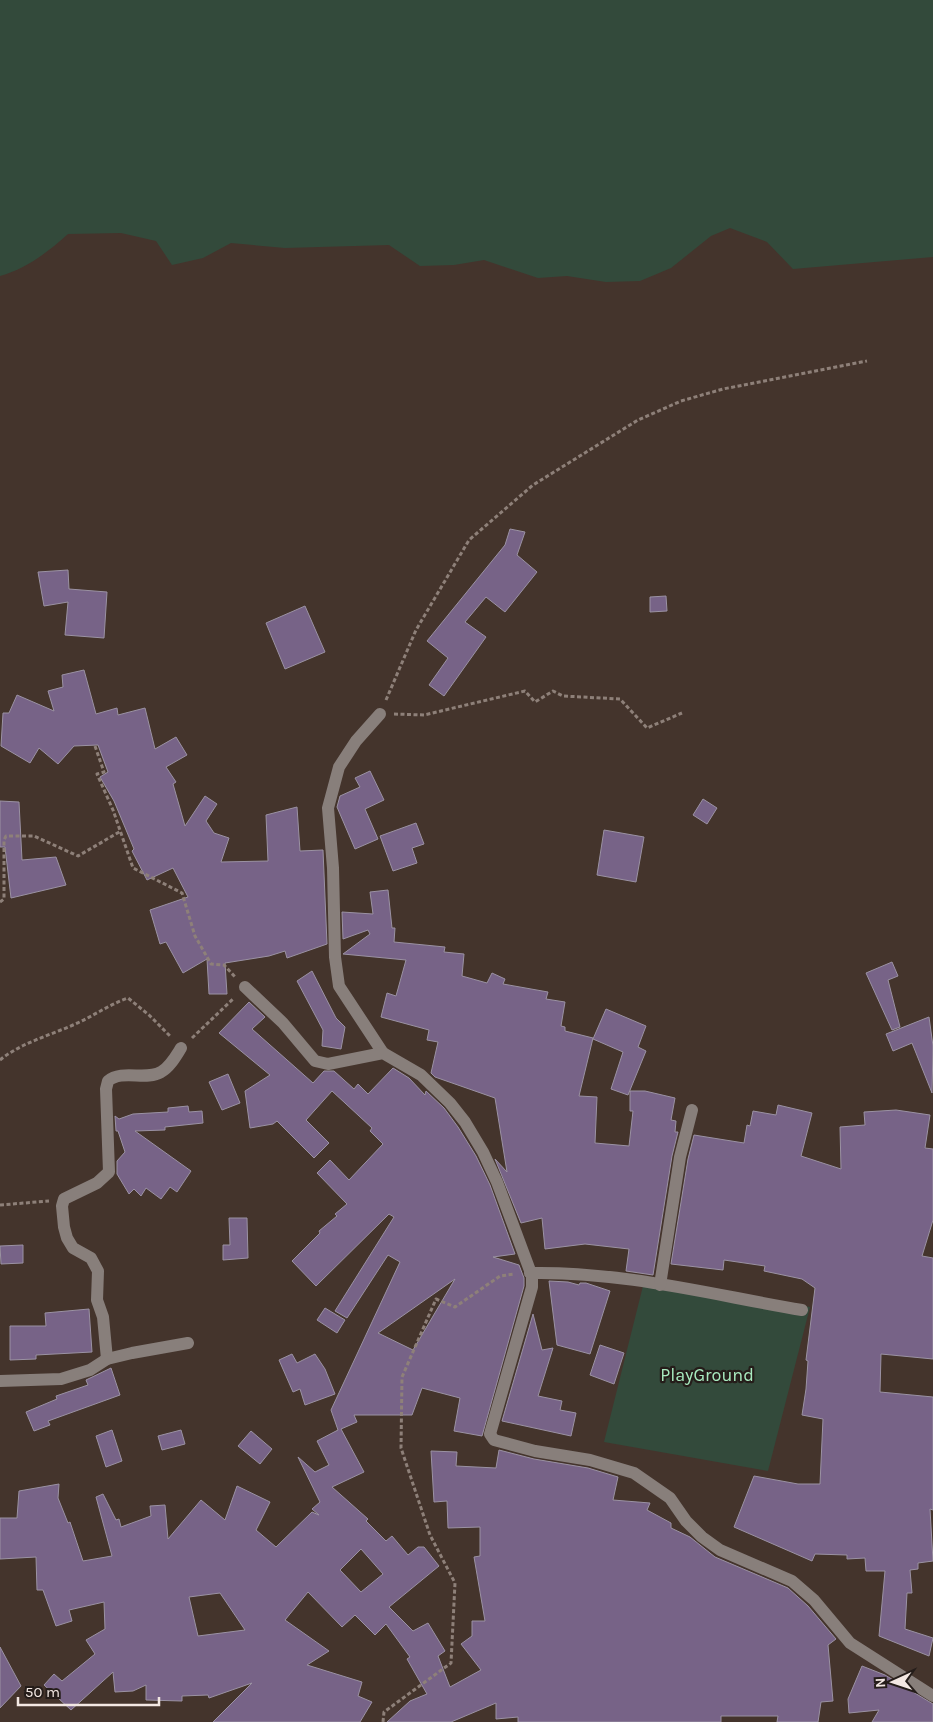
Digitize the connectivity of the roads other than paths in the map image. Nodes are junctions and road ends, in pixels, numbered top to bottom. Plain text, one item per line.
1 (380, 714) road end
2 (245, 987) road end
3 (181, 1048) road end
4 (383, 1053) junction
5 (692, 1110) dead end
6 (530, 1273) junction
7 (660, 1285) junction
8 (802, 1310) dead end
9 (188, 1344) dead end
10 (107, 1359) junction
11 (0, 1380) edge
12 (933, 1696) edge

1 - 4 street
2 - 4 street
3 - 10 street
4 - 6 street
5 - 7 street
6 - 7 street
6 - 12 street
7 - 8 street
9 - 10 street
10 - 11 street

